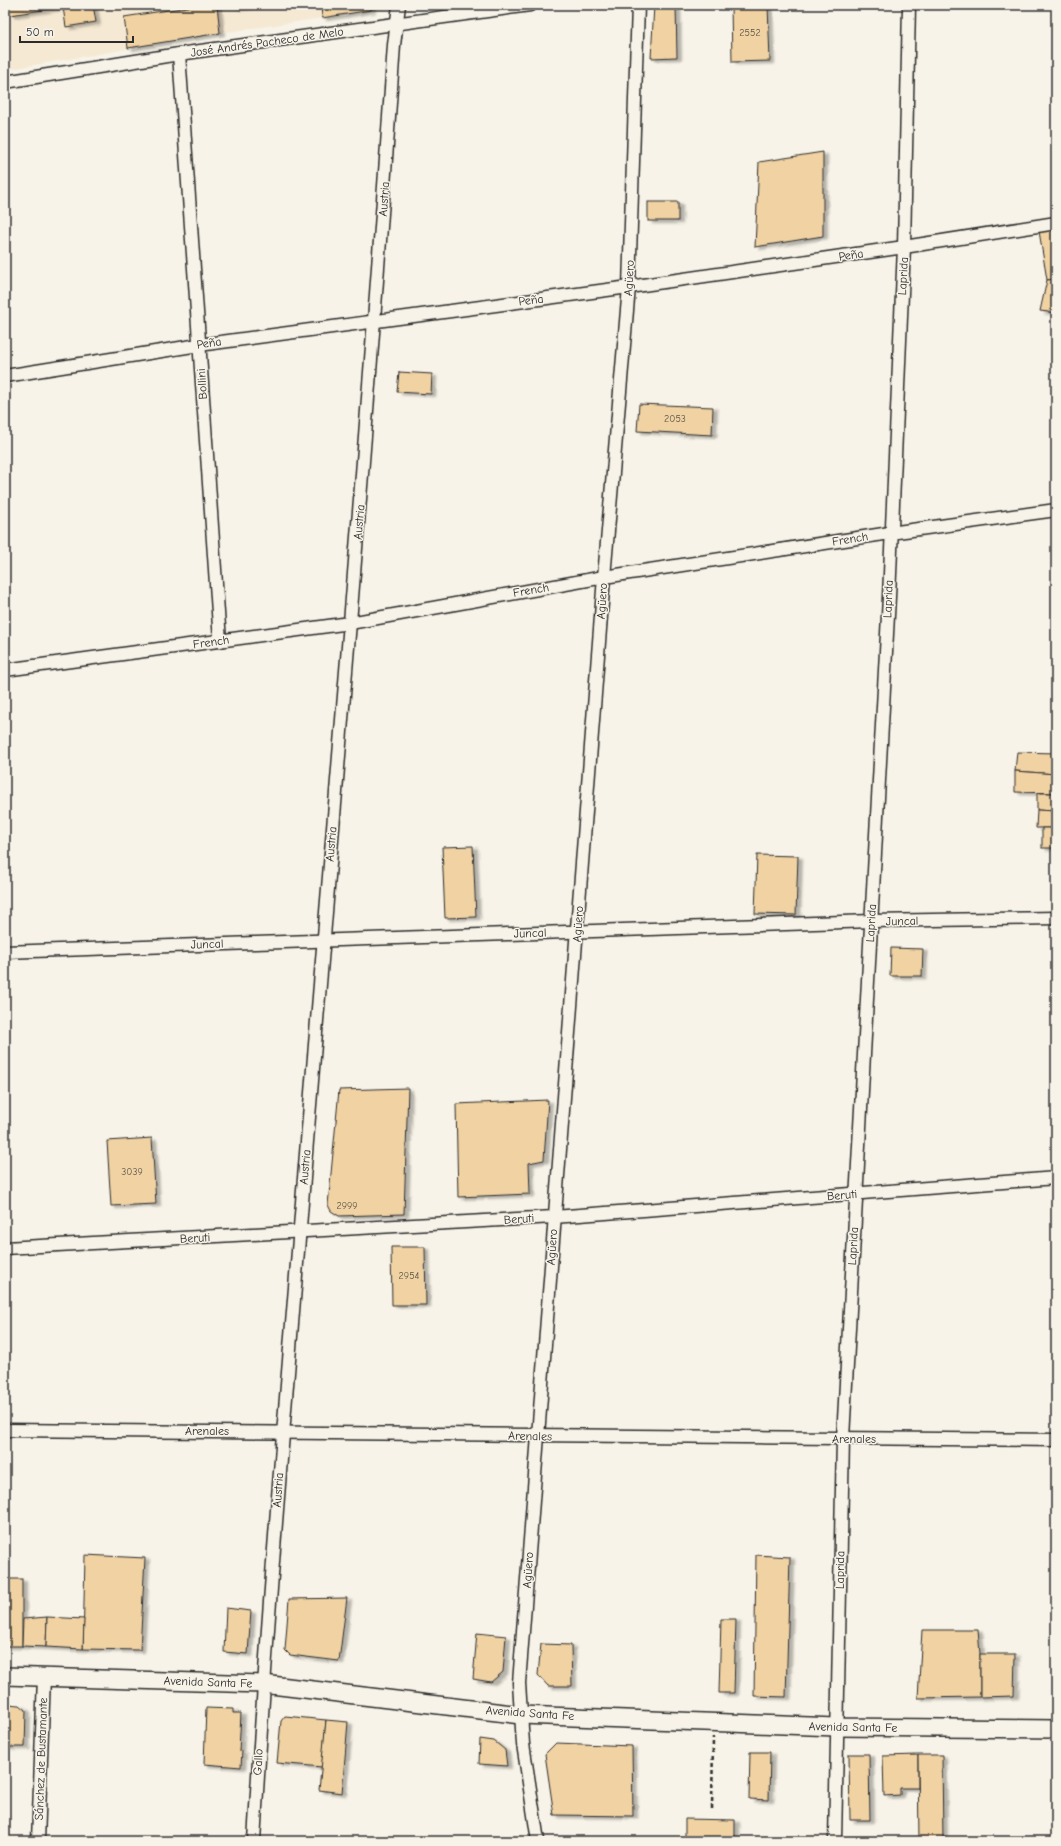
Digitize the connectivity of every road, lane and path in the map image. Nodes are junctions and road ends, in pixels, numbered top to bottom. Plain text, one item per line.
1 (399, 5) edge
2 (530, 5) edge
3 (638, 5) edge
4 (909, 5) edge
5 (397, 24) junction
6 (179, 54) junction
7 (5, 82) edge
8 (1056, 223) edge
9 (904, 247) junction
10 (629, 287) junction
11 (376, 320) junction
12 (199, 345) junction
13 (5, 376) edge
14 (1056, 510) edge
15 (890, 533) junction
16 (604, 577) junction
17 (350, 623) junction
18 (220, 641) junction
19 (5, 670) edge
20 (1056, 918) edge
21 (872, 921) junction
22 (577, 932) junction
23 (323, 940) junction
24 (5, 952) edge
25 (1056, 1178) edge
26 (855, 1194) junction
27 (554, 1217) junction
28 (300, 1232) junction
29 (5, 1248) edge
30 (5, 1430) edge
31 (282, 1431) junction
32 (538, 1436) junction
33 (843, 1438) junction
34 (1056, 1440) edge
35 (5, 1676) edge
36 (44, 1677) junction
37 (263, 1684) junction
38 (521, 1715) junction
39 (713, 1723) junction
40 (836, 1727) junction
41 (1056, 1730) edge
42 (712, 1809) dead end
43 (38, 1841) edge
44 (254, 1841) edge
45 (538, 1841) edge
46 (835, 1841) edge

1 - 5 street, Austria
2 - 5 street, José Andrés Pacheco de Melo
3 - 10 street, Agüero
4 - 9 street, Laprida
5 - 6 street, José Andrés Pacheco de Melo
5 - 11 street, Austria
6 - 7 street, José Andrés Pacheco de Melo
6 - 12 street, Bollini
8 - 9 street, Peña
9 - 10 street, Peña
9 - 15 street, Laprida
10 - 11 street, Peña
10 - 16 street, Agüero
11 - 12 street, Peña
11 - 17 street, Austria
12 - 13 street, Peña
12 - 18 street, Bollini
14 - 15 street, French
15 - 16 street, French
15 - 21 street, Laprida
16 - 17 street, French
16 - 22 street, Agüero
17 - 18 street, French
17 - 23 street, Austria
18 - 19 street, French
20 - 21 street, Juncal
21 - 22 street, Juncal
21 - 26 street, Laprida
22 - 23 street, Juncal
22 - 27 street, Agüero
23 - 24 street, Juncal
23 - 28 street, Austria
25 - 26 street, Beruti
26 - 27 street, Beruti
26 - 33 street, Laprida
27 - 28 street, Beruti
27 - 32 street, Agüero
28 - 29 street, Beruti
28 - 31 street, Austria
30 - 31 street, Arenales
31 - 32 street, Arenales
31 - 37 street, Austria
32 - 33 street, Arenales
32 - 38 street, Agüero
33 - 34 street, Arenales
33 - 40 street, Laprida
35 - 36 main road, Avenida Santa Fe
36 - 37 main road, Avenida Santa Fe
36 - 43 street, Sánchez de Bustamante
37 - 38 main road, Avenida Santa Fe
37 - 44 street, Gallo
38 - 39 main road, Avenida Santa Fe
38 - 45 street, Agüero
39 - 40 main road, Avenida Santa Fe
39 - 42 path
40 - 41 main road, Avenida Santa Fe
40 - 46 street, Laprida

